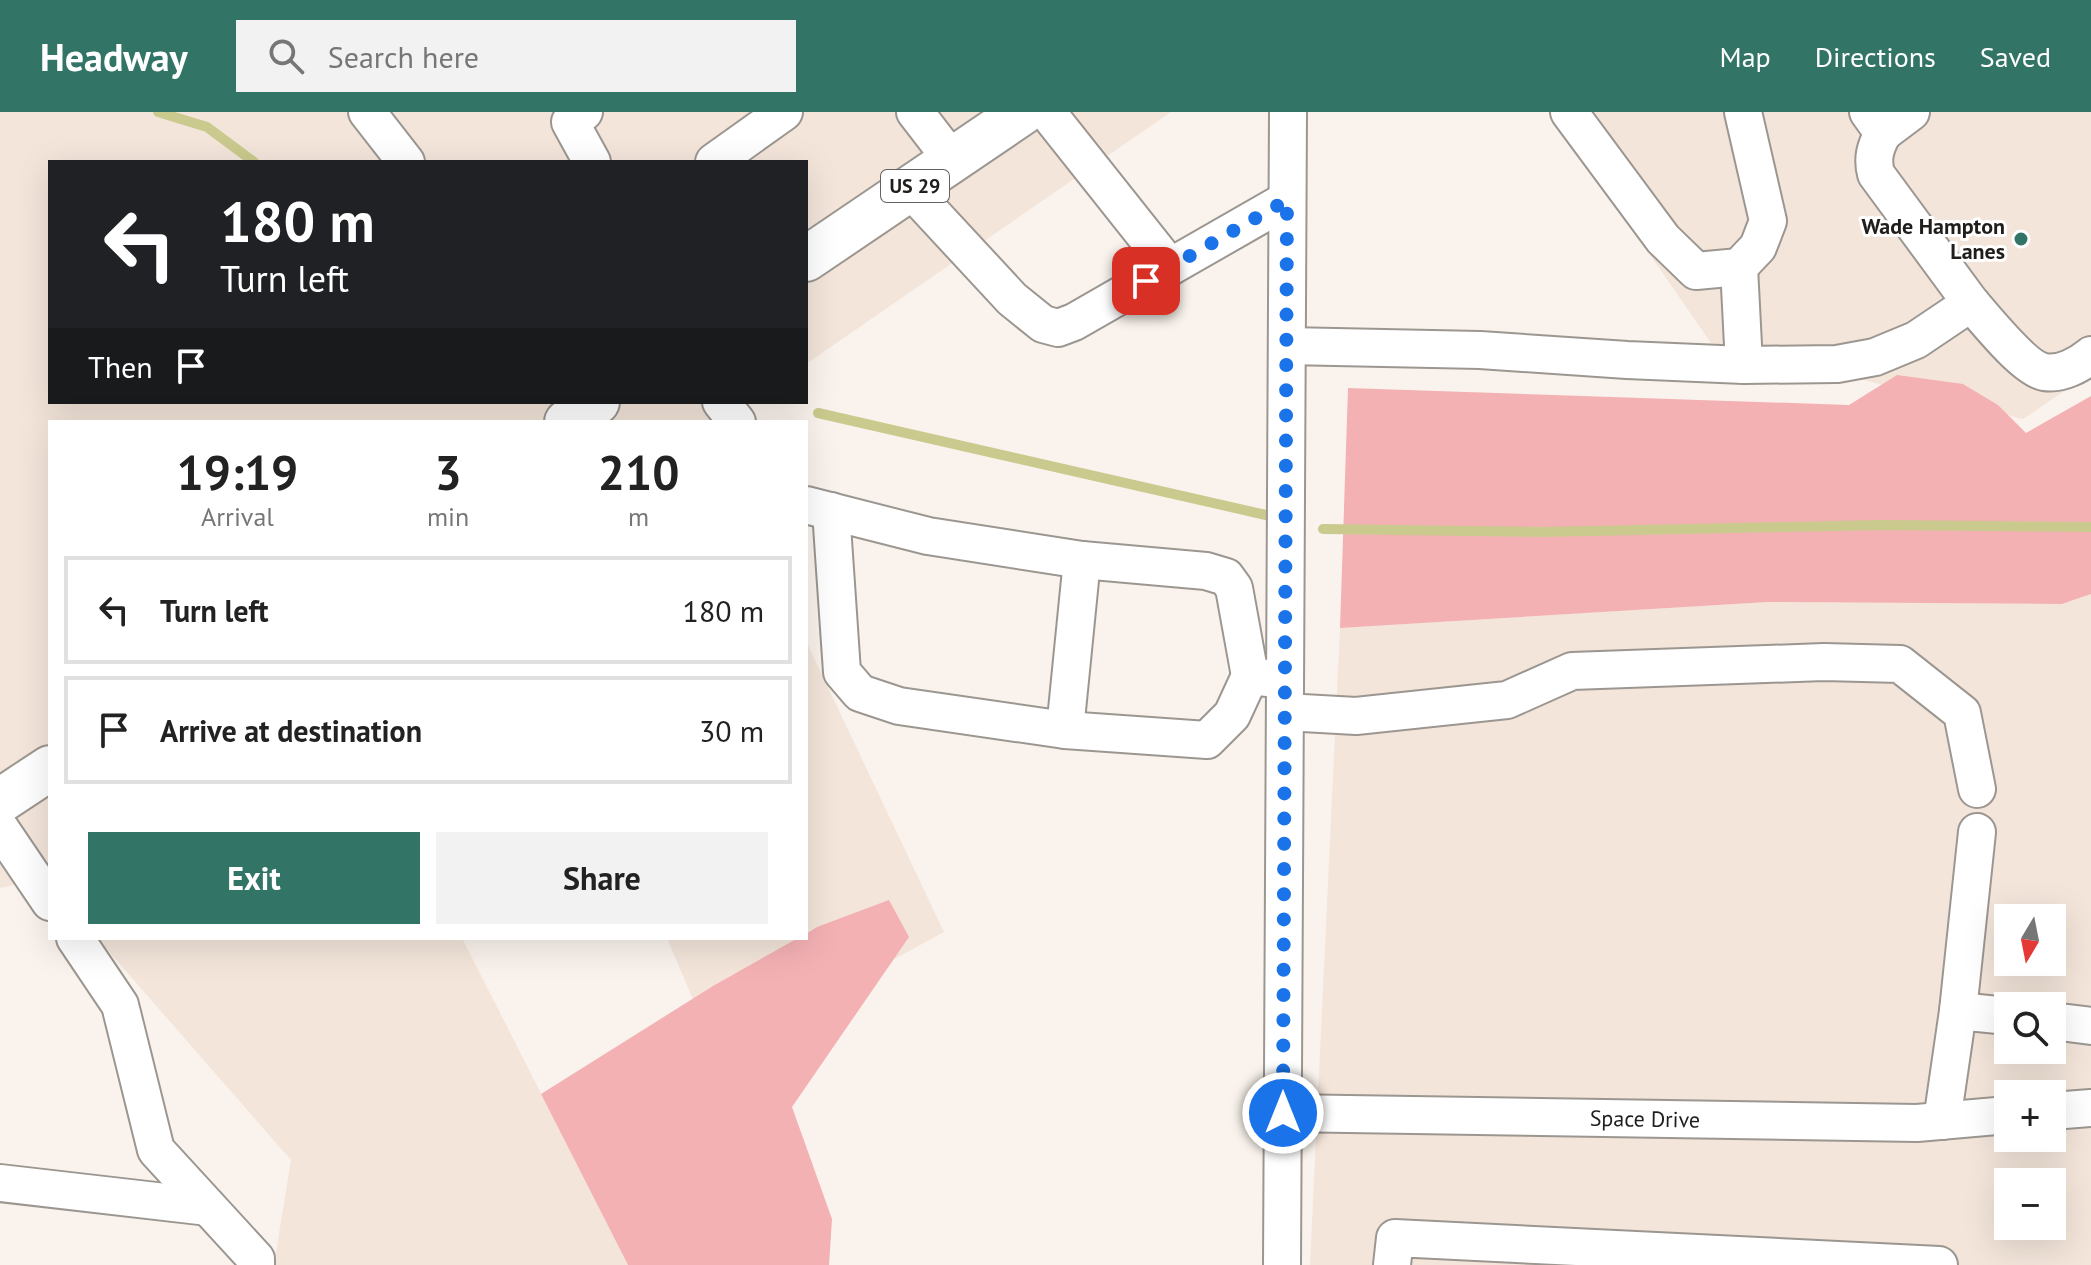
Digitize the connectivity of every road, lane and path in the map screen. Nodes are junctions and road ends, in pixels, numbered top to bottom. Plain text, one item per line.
1 (367, 112) edge
2 (584, 112) edge
3 (784, 112) edge
4 (915, 112) edge
5 (1023, 112) edge
6 (1047, 112) edge
7 (1288, 112) edge
8 (1569, 112) edge
9 (1743, 112) edge
10 (1887, 119) edge
11 (404, 160) edge
12 (591, 160) edge
13 (717, 160) edge
14 (952, 160) junction
15 (910, 189) junction
16 (1287, 200) junction
17 (808, 258) edge
18 (1170, 267) junction
19 (1739, 267) junction
20 (1971, 303) junction
21 (1287, 346) junction
22 (2091, 355) edge
23 (1744, 365) junction
24 (594, 404) edge
25 (723, 404) edge
26 (570, 420) edge
27 (735, 420) edge
28 (818, 508) edge
29 (1082, 560) junction
30 (1250, 676) junction
31 (1285, 696) junction
32 (1065, 730) junction
33 (48, 769) edge
34 (1977, 789) dead end
35 (0, 801) edge
36 (0, 828) edge
37 (1977, 832) dead end
38 (48, 899) edge
39 (76, 940) edge
40 (1958, 1011) junction
41 (1994, 1015) edge
42 (2066, 1023) edge
43 (2091, 1026) edge
44 (2091, 1108) edge
45 (2066, 1110) edge
46 (1283, 1113) junction
47 (1994, 1116) edge
48 (1942, 1121) junction
49 (0, 1183) edge
50 (208, 1207) junction
51 (256, 1265) edge
52 (1282, 1265) edge
53 (1392, 1265) edge
54 (1939, 1265) edge

1 - 11 street
2 - 12 street
3 - 13 street
4 - 14 street
5 - 14 main road, US 29
6 - 18 street
7 - 16 street
8 - 19 street
9 - 19 street
10 - 20 street
14 - 15 main road, US 29
15 - 17 main road, US 29
15 - 18 street
16 - 18 street
16 - 21 street
19 - 23 street
20 - 22 street
20 - 23 street
21 - 23 street
21 - 31 street
24 - 26 main road
25 - 27 street
28 - 29 street
28 - 32 street
29 - 30 street
29 - 32 street
30 - 31 street
30 - 32 street
31 - 34 street
31 - 46 street
33 - 35 main road
36 - 38 street
37 - 40 street
39 - 50 street
40 - 41 street
40 - 48 street
42 - 43 street
44 - 45 street
46 - 48 street, Space Drive
46 - 52 street
47 - 48 street, Space Drive
49 - 50 street
50 - 51 street
53 - 54 street

